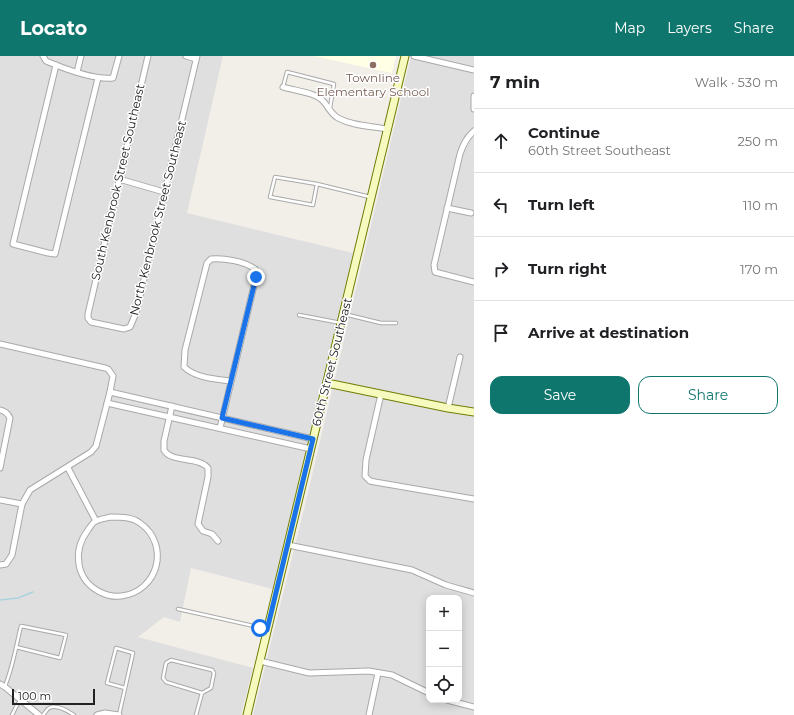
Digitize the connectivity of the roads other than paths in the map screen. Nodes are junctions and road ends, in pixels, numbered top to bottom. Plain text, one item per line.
1 (43, 56) edge
2 (81, 56) edge
3 (119, 56) edge
4 (148, 56) edge
5 (186, 56) edge
6 (405, 56) edge
7 (414, 56) edge
8 (196, 57) edge
9 (56, 65) junction
10 (474, 70) edge
11 (77, 72) junction
12 (98, 78) junction
13 (283, 87) joint
14 (474, 96) edge
15 (474, 109) edge
16 (329, 111) junction
17 (387, 128) junction
18 (474, 131) edge
19 (119, 179) junction
20 (317, 184) junction
21 (164, 192) junction
22 (372, 197) junction
23 (447, 208) junction
24 (471, 213) dead end
25 (474, 282) edge
26 (89, 308) joint
27 (344, 314) junction
28 (299, 315) dead end
29 (341, 323) junction
30 (396, 323) dead end
31 (0, 344) edge
32 (460, 357) dead end
33 (230, 381) junction
34 (327, 383) junction
35 (110, 392) junction
36 (381, 394) junction
37 (108, 403) junction
38 (172, 406) junction
39 (448, 408) junction
40 (0, 410) edge
41 (474, 412) edge
42 (170, 417) junction
43 (222, 418) junction
44 (220, 428) junction
45 (313, 439) junction
46 (311, 449) junction
47 (0, 468) edge
48 (68, 468) junction
49 (474, 499) edge
50 (0, 500) edge
51 (22, 504) junction
52 (96, 521) junction
53 (218, 541) dead end
54 (288, 545) junction
55 (0, 565) edge
56 (474, 593) edge
57 (178, 610) dead end
58 (267, 630) junction
59 (16, 647) junction
60 (260, 661) junction
61 (378, 673) junction
62 (2, 686) edge
63 (125, 688) junction
64 (426, 692) edge
65 (202, 693) junction
66 (21, 700) junction
67 (459, 703) edge
68 (474, 707) edge
69 (12, 715) edge
70 (39, 715) edge
71 (43, 715) edge
72 (74, 715) edge
73 (97, 715) edge
74 (119, 715) edge
75 (196, 715) edge
76 (247, 715) edge
77 (369, 715) edge

1 - 9 street
2 - 11 street
3 - 12 street
4 - 19 street, South Kenbrook Street Southeast
5 - 8 street
6 - 17 main road, 60th Street Southeast
7 - 10 street
8 - 21 street, North Kenbrook Street Southeast
9 - 11 street
9 - 12 street
11 - 12 street
13 - 16 street
13 - 16 lane
14 - 15 street
16 - 17 street
17 - 22 main road, 60th Street Southeast
18 - 23 street
19 - 21 street
19 - 26 street, South Kenbrook Street Southeast
20 - 20 lane
20 - 22 lane
21 - 26 street, North Kenbrook Street Southeast
22 - 27 main road, 60th Street Southeast
23 - 24 street
23 - 25 street
27 - 29 main road, 60th Street Southeast
27 - 30 lane
28 - 29 lane
29 - 34 main road, 60th Street Southeast
31 - 35 street
32 - 39 street
33 - 33 street
33 - 43 street
34 - 36 main road
34 - 45 main road, 60th Street Southeast
35 - 37 street
35 - 38 street
36 - 39 main road
36 - 49 street
37 - 42 street
37 - 48 street
38 - 42 street
38 - 43 street
39 - 41 main road
40 - 47 street
42 - 44 street
42 - 53 street
43 - 44 street
43 - 45 street
44 - 46 street
45 - 46 main road, 60th Street Southeast
46 - 54 main road, 60th Street Southeast
48 - 51 street
48 - 52 street
50 - 51 street
51 - 55 street
52 - 52 street
54 - 56 street
54 - 58 main road, 60th Street Southeast
57 - 58 lane
58 - 60 main road, 60th Street Southeast
59 - 59 lane
59 - 62 lane
60 - 61 street
60 - 76 main road, 60th Street Southeast
61 - 64 street
61 - 77 street
62 - 66 street
63 - 63 lane
63 - 74 lane
65 - 65 lane
65 - 75 lane
66 - 69 lane
66 - 70 street
67 - 68 street
71 - 72 lane
73 - 74 street

